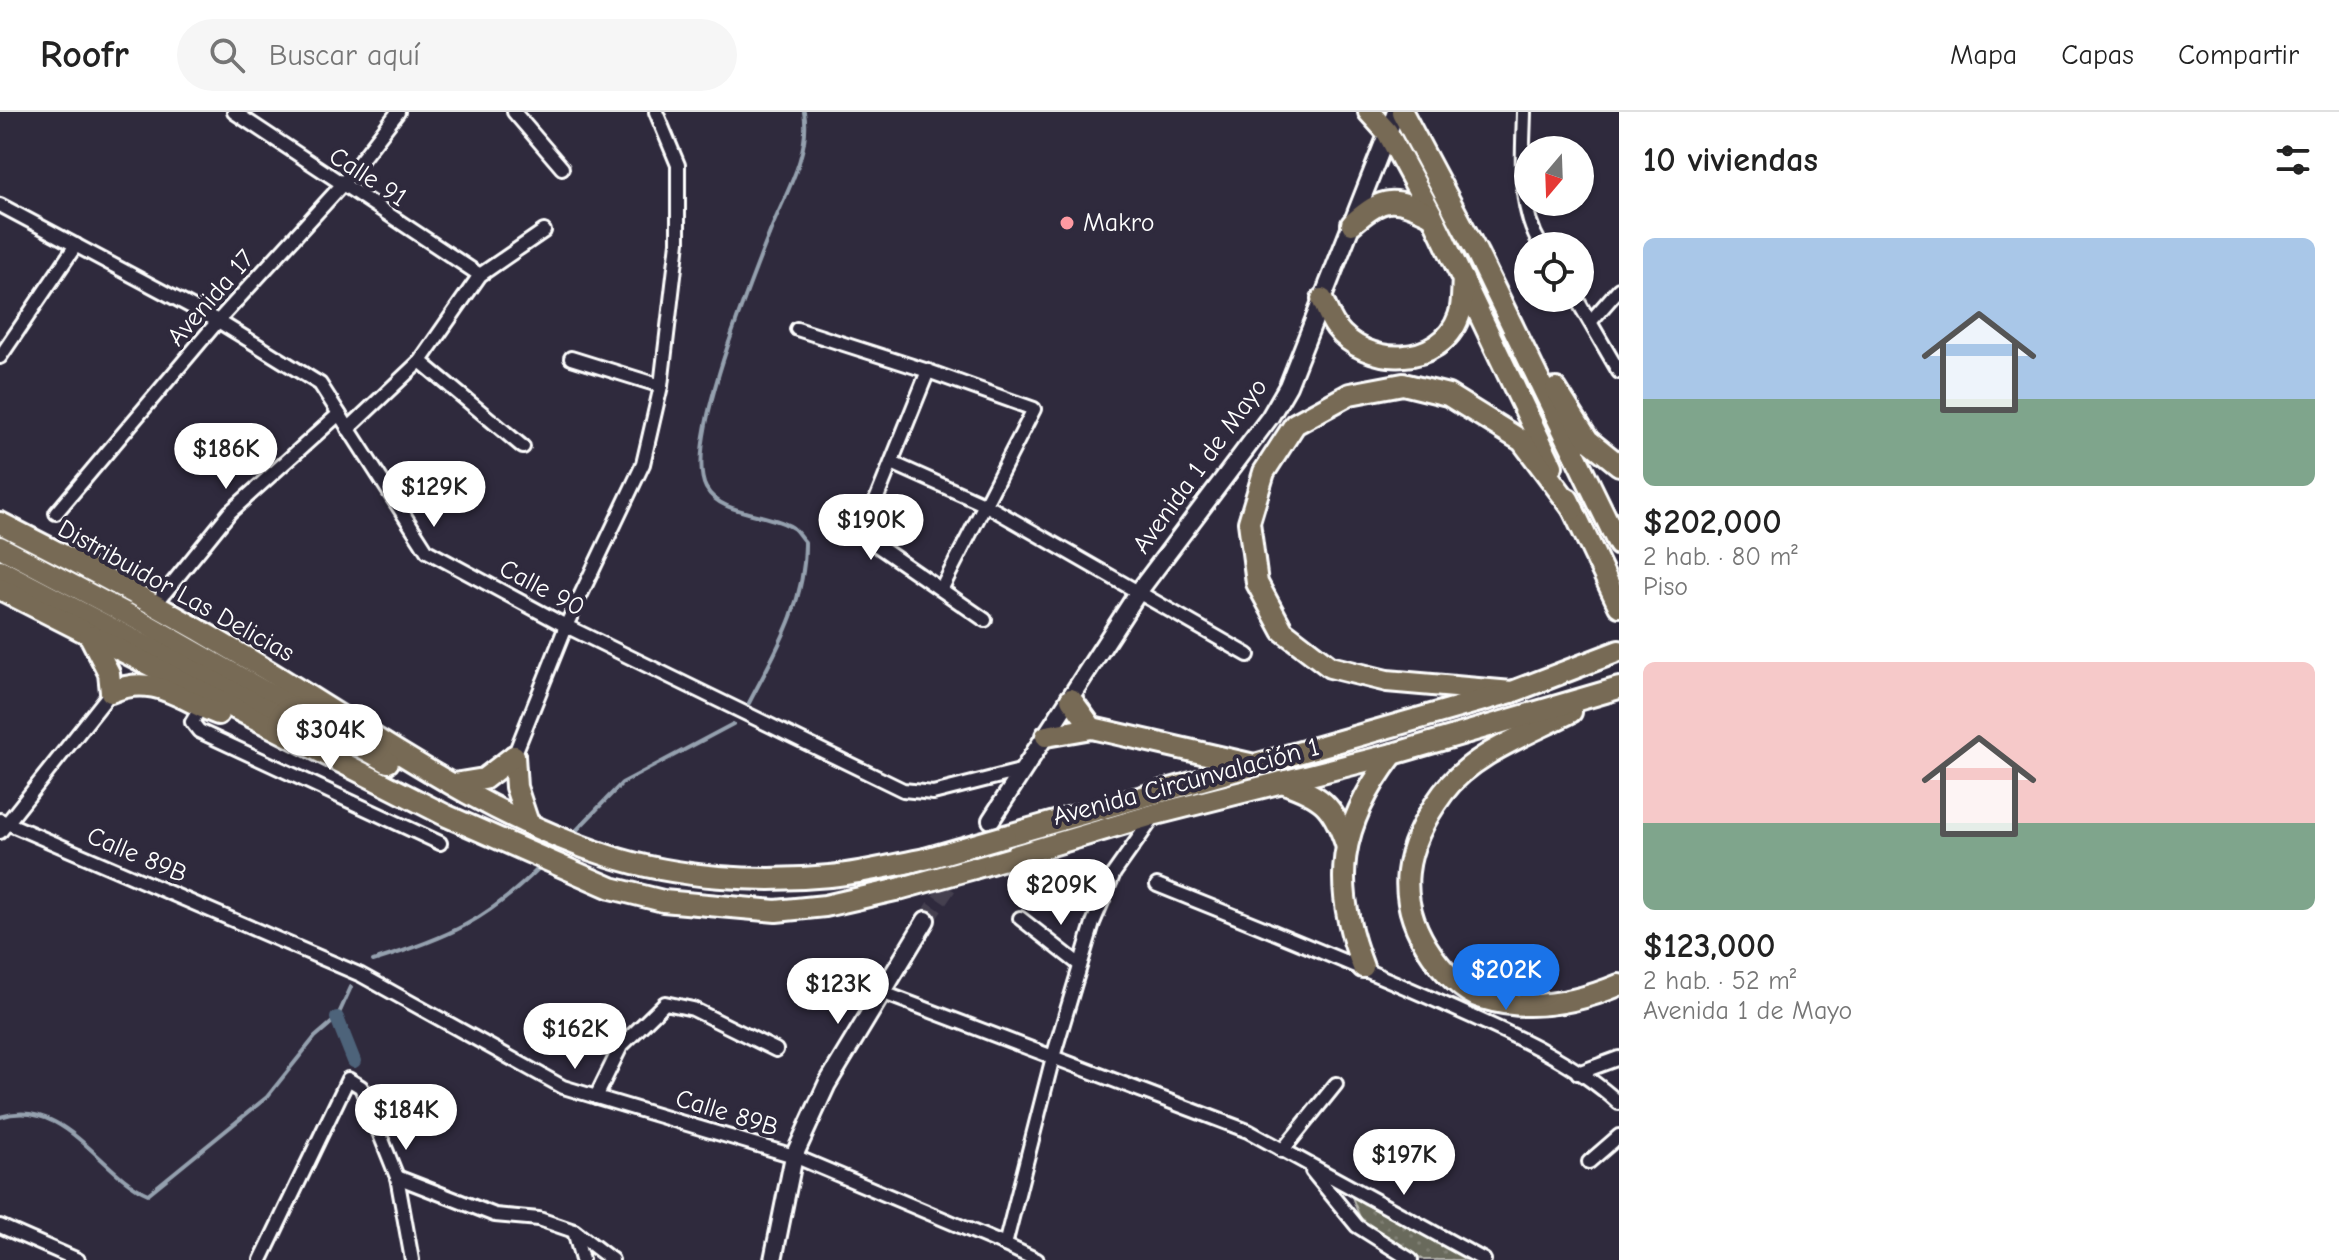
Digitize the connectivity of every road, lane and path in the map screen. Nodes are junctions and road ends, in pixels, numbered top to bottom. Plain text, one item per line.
1 (398, 112) edge
2 (514, 112) edge
3 (656, 112) edge
4 (1369, 112) edge
5 (1399, 112) edge
6 (1524, 112) edge
7 (240, 114) edge
8 (1387, 132) junction
9 (562, 168) dead end
10 (341, 186) junction
11 (0, 205) edge
12 (1432, 215) junction
13 (1352, 224) junction
14 (544, 231) dead end
15 (1533, 232) edge
16 (76, 245) junction
17 (480, 275) junction
18 (1463, 279) junction
19 (1619, 289) edge
20 (1322, 299) junction
21 (1585, 312) edge
22 (1508, 316) junction
23 (218, 321) junction
24 (1591, 321) junction
25 (797, 329) dead end
26 (0, 357) edge
27 (571, 358) dead end
28 (420, 361) junction
29 (928, 371) junction
30 (1619, 372) edge
31 (661, 386) junction
32 (339, 414) junction
33 (348, 429) junction
34 (523, 447) dead end
35 (892, 463) junction
36 (1619, 465) edge
37 (986, 505) junction
38 (1573, 509) junction
39 (56, 513) dead end
40 (0, 523) edge
41 (1619, 545) edge
42 (0, 547) edge
43 (0, 570) edge
44 (942, 588) junction
45 (0, 589) edge
46 (1139, 591) junction
47 (1619, 606) edge
48 (150, 615) junction
49 (985, 620) dead end
50 (566, 626) junction
51 (89, 635) junction
52 (1614, 654) edge
53 (1248, 655) dead end
54 (1617, 689) edge
55 (111, 692) junction
56 (1512, 692) junction
57 (1071, 699) junction
58 (201, 707) junction
59 (1092, 728) junction
60 (1046, 736) junction
61 (1393, 754) junction
62 (514, 756) junction
63 (1254, 765) junction
64 (1024, 770) junction
65 (359, 772) junction
66 (1282, 782) junction
67 (454, 784) junction
68 (490, 803) junction
69 (1156, 814) junction
70 (991, 820) dead end
71 (528, 823) junction
72 (2, 825) edge
73 (440, 843) dead end
74 (1346, 844) junction
75 (1157, 885) dead end
76 (1020, 918) dead end
77 (926, 920) tunnel mouth
78 (1080, 965) junction
79 (1363, 967) junction
80 (1619, 985) edge
81 (881, 992) junction
82 (776, 1050) dead end
83 (1053, 1057) junction
84 (1619, 1058) edge
85 (1578, 1073) junction
86 (1336, 1084) dead end
87 (596, 1097) junction
88 (1619, 1103) edge
89 (1619, 1136) edge
90 (1282, 1151) junction
91 (794, 1156) junction
92 (1589, 1162) dead end
93 (1308, 1166) junction
94 (397, 1177) junction
95 (0, 1226) edge
96 (574, 1231) junction
97 (1005, 1245) junction
98 (78, 1260) edge
99 (261, 1260) edge
100 (412, 1260) edge
101 (582, 1260) edge
102 (612, 1260) edge
103 (773, 1260) edge
104 (1037, 1260) edge
105 (1411, 1260) edge
106 (1484, 1260) edge

1 - 10 street, Avenida 17
2 - 9 street
3 - 31 street
4 - 8 main road
5 - 8 street, Avenida 1 de Mayo
5 - 22 main road
6 - 15 street
7 - 10 street, Calle 91
8 - 12 main road
8 - 13 street, Avenida 1 de Mayo
10 - 17 street, Calle 91
10 - 23 street, Avenida 17
11 - 16 street, Calle 90
12 - 13 main road
12 - 18 main road
13 - 20 street, Avenida 1 de Mayo
14 - 17 street
16 - 23 street, Calle 90
16 - 26 street
17 - 28 street
18 - 20 main road
18 - 38 main road
19 - 24 street
20 - 46 street, Avenida 1 de Mayo
21 - 24 street
22 - 36 main road
22 - 41 main road
23 - 32 street, Calle 90
23 - 39 street, Avenida 17
24 - 30 street
25 - 29 street
27 - 31 street
28 - 33 street
28 - 34 street
29 - 35 street
29 - 37 street
31 - 50 street
32 - 33 street, Calle 90
32 - 48 street
33 - 50 street, Calle 90
35 - 37 street
35 - 44 street
37 - 44 street
37 - 46 street
38 - 47 main road
38 - 56 main road
40 - 48 main road, Distribuidor Las Delicias
42 - 48 main road
43 - 65 main road
44 - 49 street
45 - 51 main road
46 - 53 street
46 - 57 street, Avenida 1 de Mayo
48 - 67 main road, Distribuidor Las Delicias
48 - 68 main road
50 - 62 street
50 - 64 street, Calle 90
51 - 55 main road
51 - 65 main road
52 - 56 main road, Avenida Circunvalación 1
54 - 61 main road, Avenida Circunvalación 1
54 - 80 main road
55 - 58 main road
55 - 72 street
56 - 63 main road, Avenida Circunvalación 1
57 - 59 main road
57 - 60 street, Avenida 1 de Mayo
58 - 65 main road
58 - 73 street
59 - 60 main road
59 - 63 main road
60 - 64 street, Avenida 1 de Mayo
61 - 66 main road, Avenida Circunvalación 1
61 - 74 main road
62 - 67 main road
62 - 71 main road
63 - 71 main road, Avenida Circunvalación 1, bridge
64 - 70 street, Avenida 1 de Mayo
65 - 69 main road, Avenida Circunvalación 1, bridge
66 - 69 main road, Avenida Circunvalación 1
66 - 74 main road
67 - 68 main road, Distribuidor Las Delicias
68 - 71 main road, Avenida Circunvalación 1
69 - 78 street
72 - 87 street, Calle 89B
74 - 79 main road
75 - 79 street
76 - 78 street
77 - 81 street
78 - 83 street
79 - 85 street
81 - 83 street
81 - 91 street
82 - 87 street
83 - 90 street
83 - 97 street
84 - 85 street
85 - 88 street
86 - 90 street
87 - 91 street, Calle 89B
89 - 92 street
90 - 93 street
91 - 97 street, Calle 89B
91 - 103 street
93 - 105 street
93 - 106 street
94 - 96 street
94 - 99 street
94 - 100 street
95 - 98 street
96 - 101 street
96 - 102 street
97 - 104 street, Calle 89B

